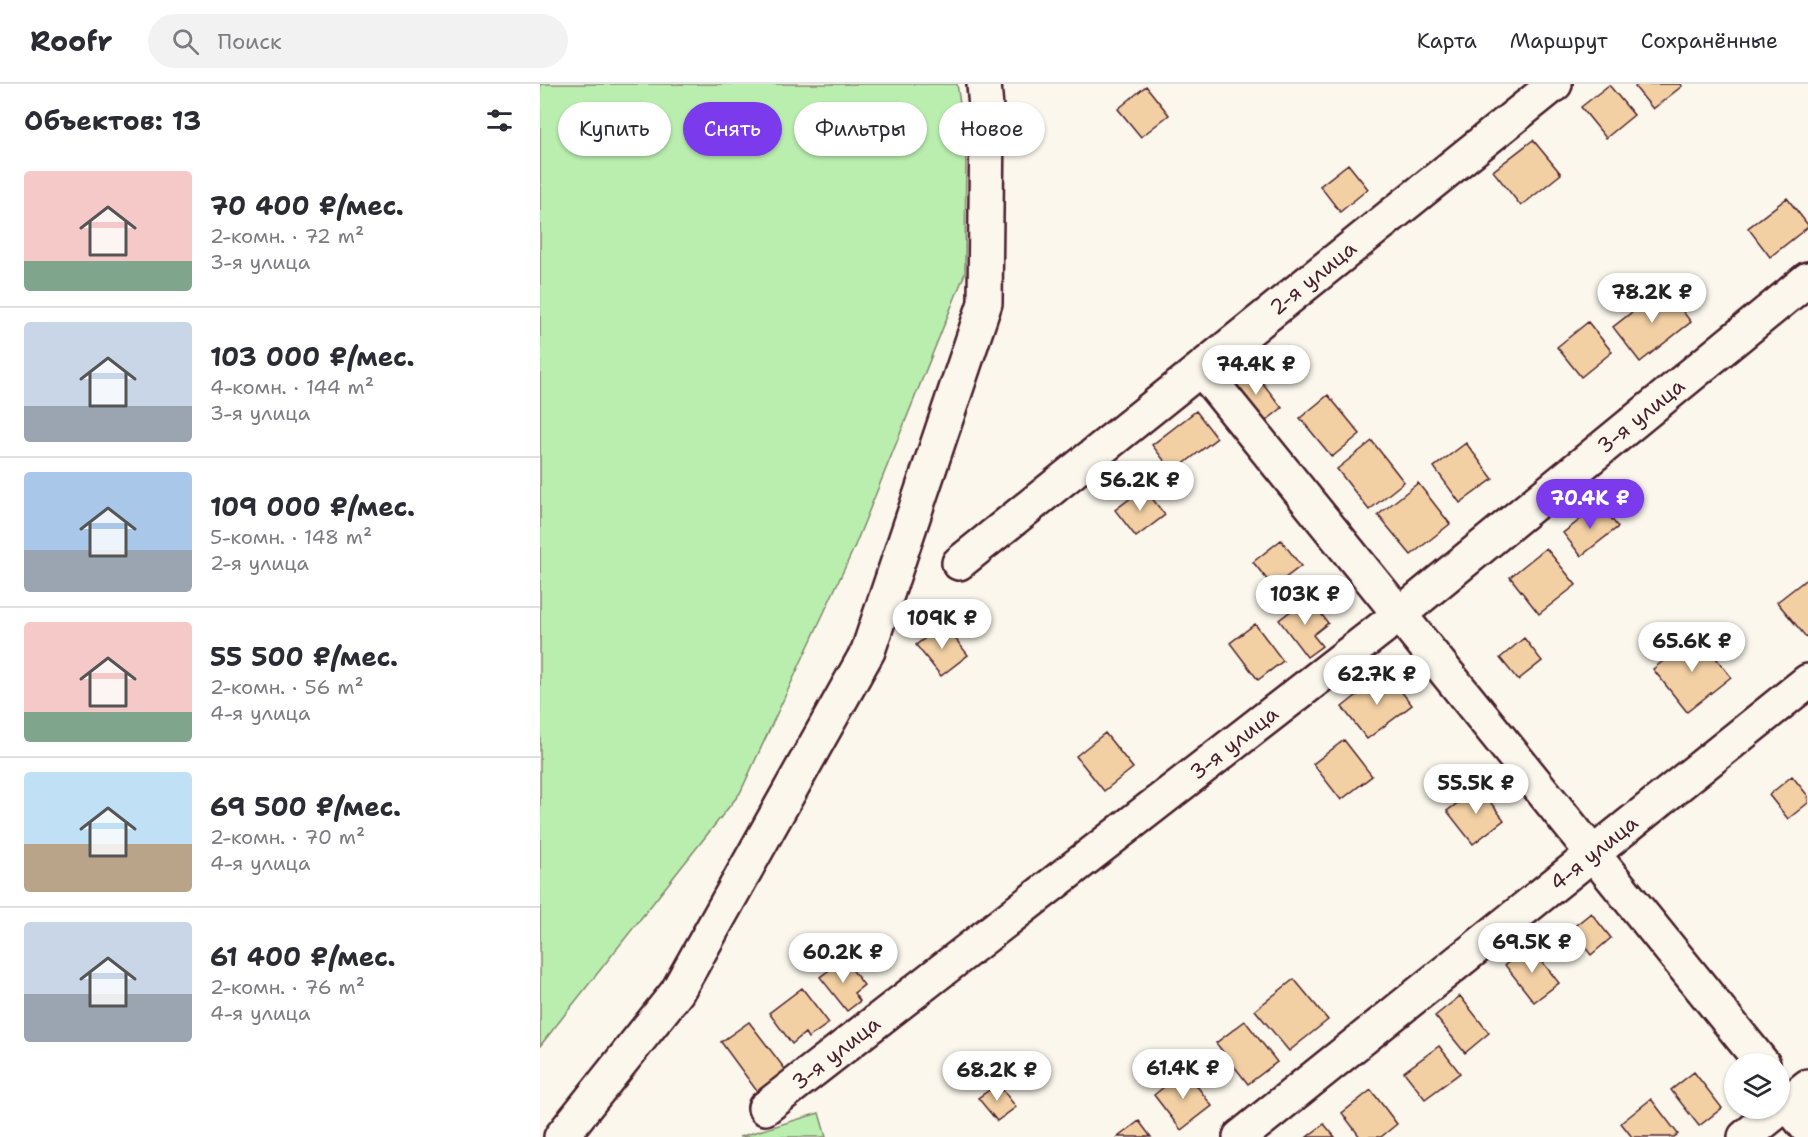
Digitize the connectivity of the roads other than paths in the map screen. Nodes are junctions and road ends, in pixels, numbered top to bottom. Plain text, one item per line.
1 (984, 84) edge
2 (1555, 84) edge
3 (1808, 279) edge
4 (1201, 369) junction
5 (959, 563) dead end
6 (1400, 614) junction
7 (1808, 681) edge
8 (1593, 854) junction
9 (1754, 1053) edge
10 (1791, 1093) edge
11 (765, 1108) dead end
12 (1808, 1129) edge
13 (561, 1137) edge
14 (1240, 1137) edge
15 (1745, 1137) edge

1 - 13 street
2 - 4 street, 2-я улица
3 - 6 street, 3-я улица
4 - 5 street, 2-я улица
4 - 6 street
6 - 8 street
6 - 11 street, 3-я улица
7 - 8 street, 4-я улица
8 - 9 street
8 - 14 street, 4-я улица
10 - 12 street
10 - 15 street

